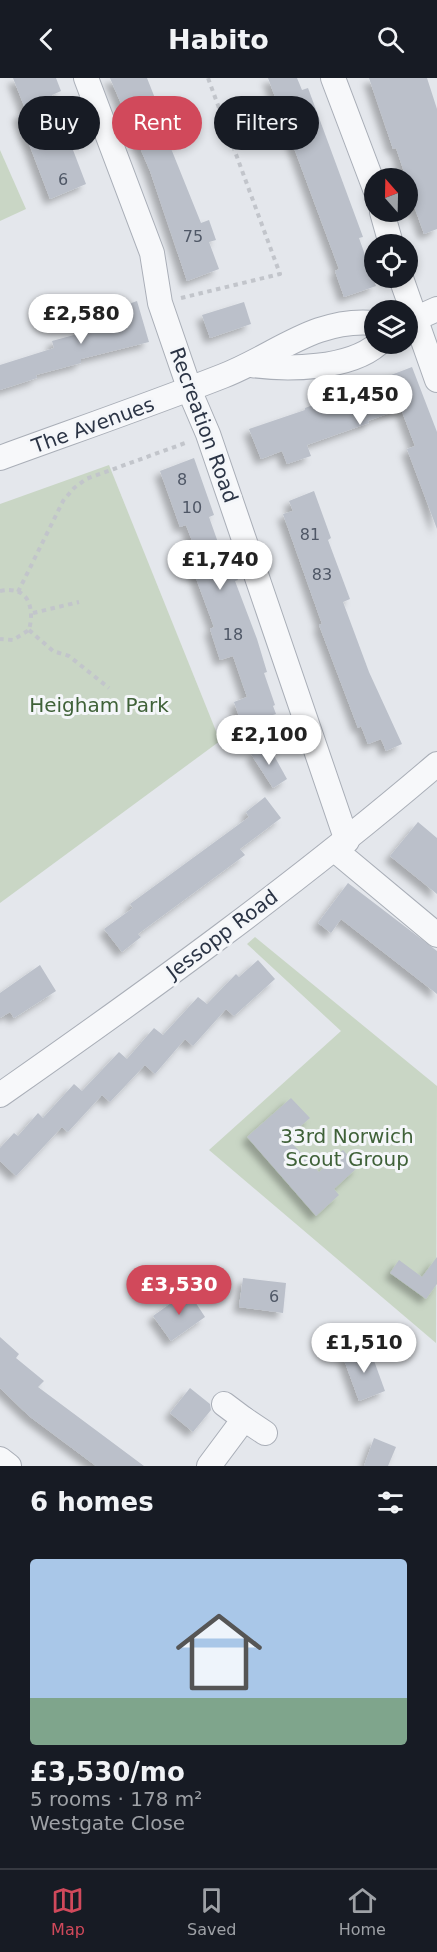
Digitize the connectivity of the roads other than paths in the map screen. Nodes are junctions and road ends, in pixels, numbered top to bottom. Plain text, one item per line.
1 (86, 78) edge
2 (333, 78) edge
3 (367, 168) edge
4 (437, 309) edge
5 (418, 318) edge
6 (364, 324) edge
7 (418, 337) edge
8 (364, 351) edge
9 (252, 365) junction
10 (437, 380) edge
11 (191, 389) junction
12 (0, 458) edge
13 (437, 764) edge
14 (341, 846) junction
15 (437, 935) edge
16 (0, 1095) edge
17 (224, 1404) dead end
18 (244, 1419) junction
19 (265, 1433) dead end
20 (0, 1459) edge
21 (9, 1466) edge
22 (209, 1466) edge

1 - 11 street, Recreation Road
2 - 3 street
4 - 5 street
6 - 9 street, The Avenues
7 - 10 street
8 - 9 street, The Avenues
9 - 11 street, The Avenues
11 - 12 street, The Avenues
11 - 14 street, Recreation Road
13 - 14 street, Jessopp Road
14 - 15 street
14 - 16 street, Jessopp Road
17 - 18 street
18 - 19 street
18 - 22 street
20 - 21 street

